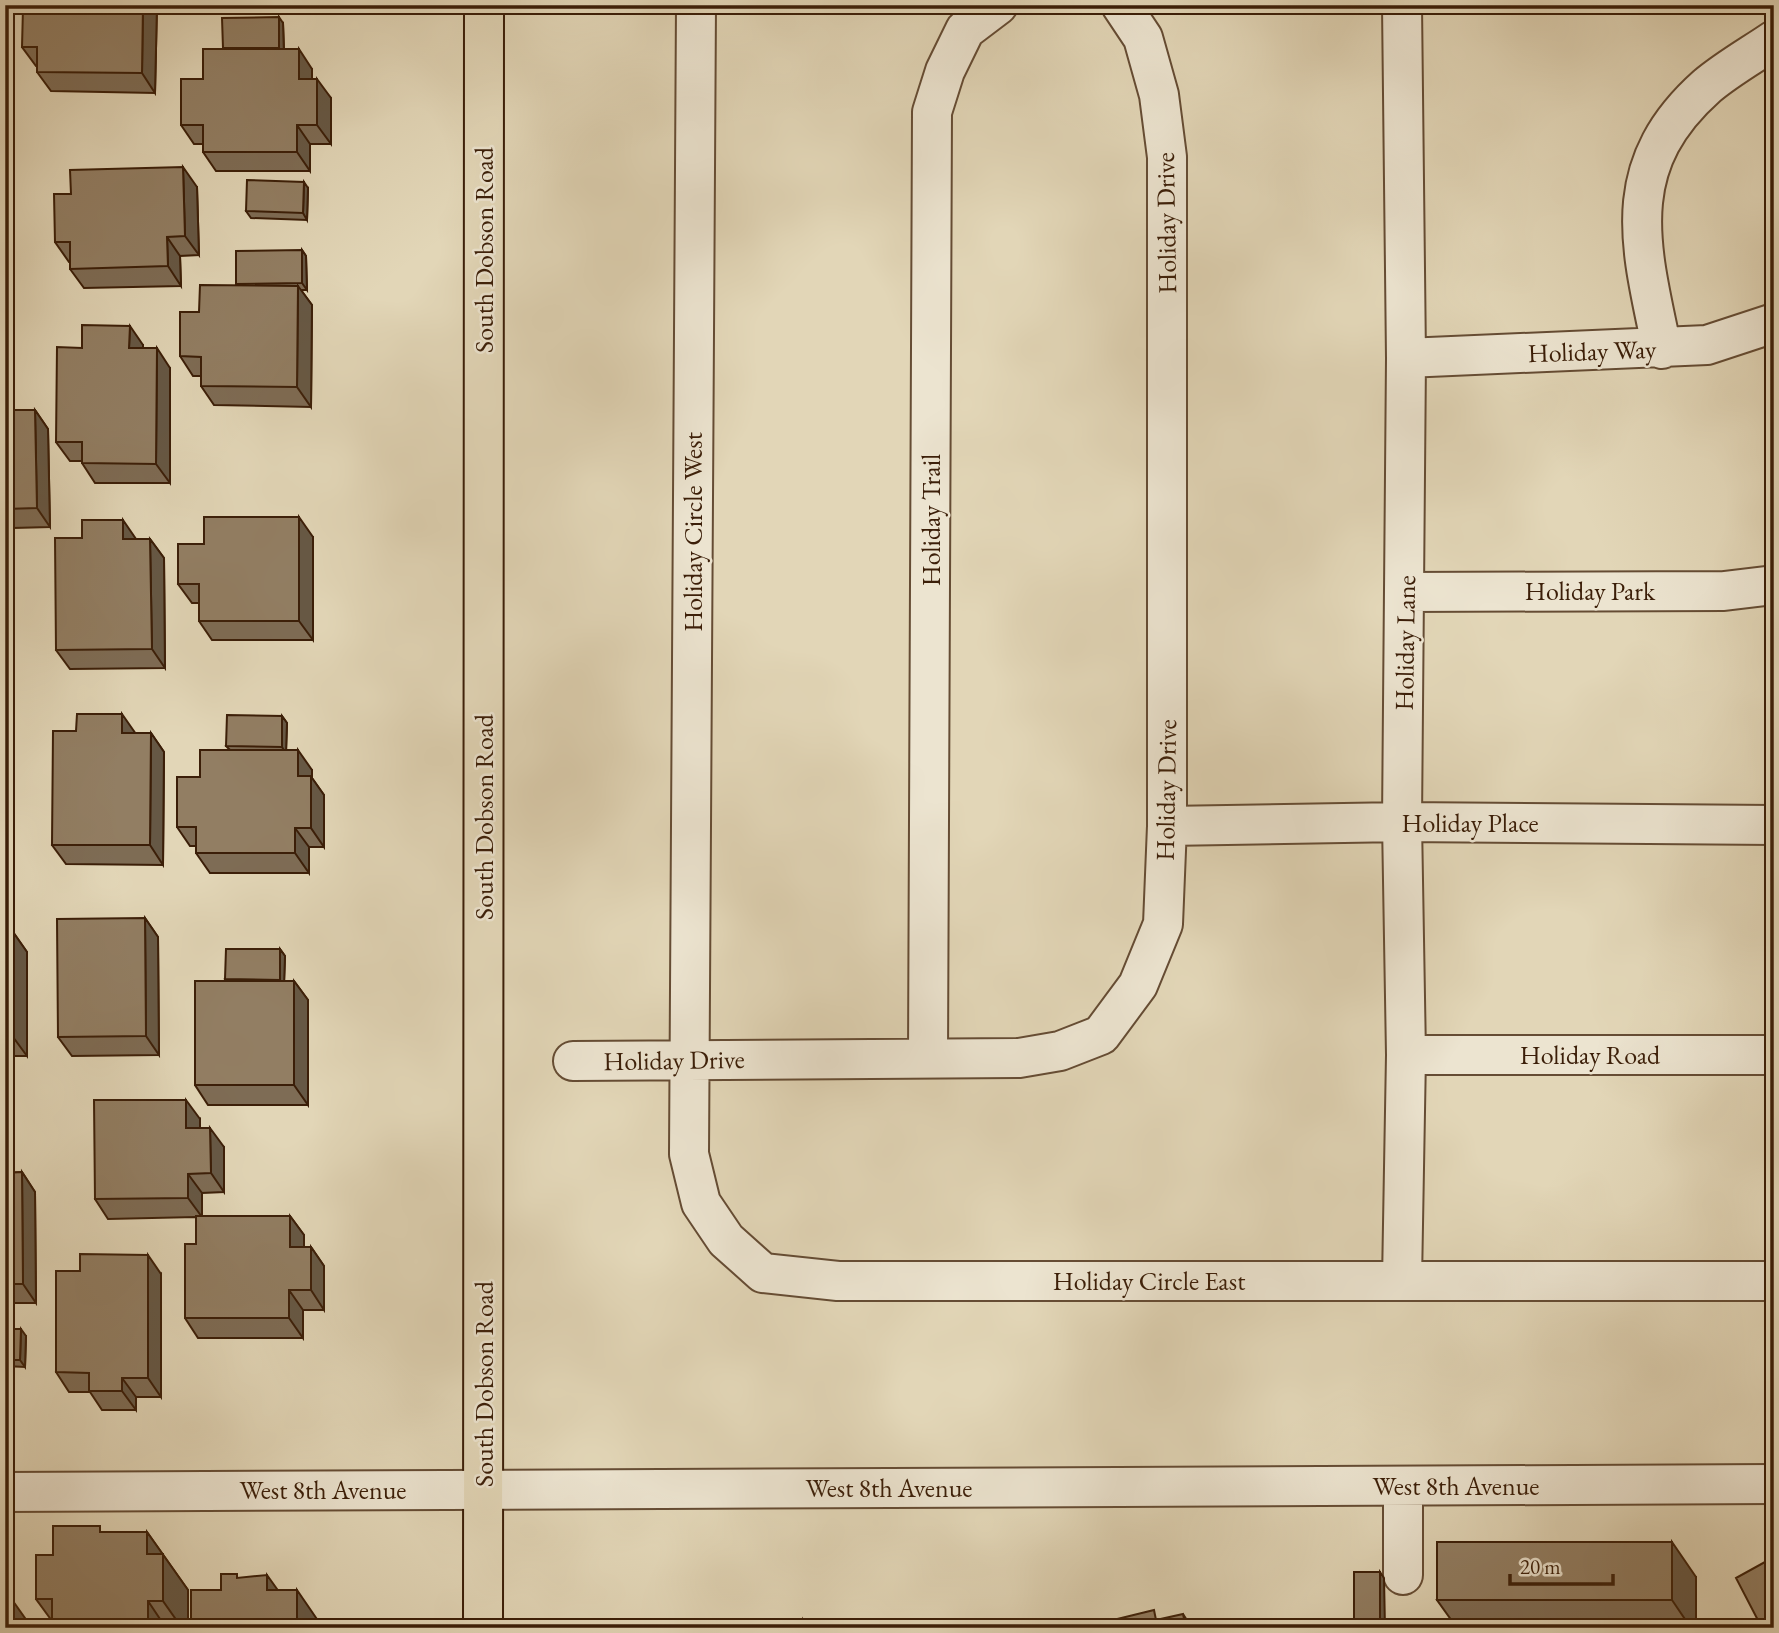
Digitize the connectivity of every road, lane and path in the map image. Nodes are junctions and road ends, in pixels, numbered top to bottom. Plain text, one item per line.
1 (484, 5) edge
2 (696, 5) edge
3 (998, 5) edge
4 (1121, 5) edge
5 (1402, 5) edge
6 (1774, 40) edge
7 (1774, 323) edge
8 (1662, 349) junction
9 (1406, 358) junction
10 (1774, 585) edge
11 (1406, 592) junction
12 (1402, 822) junction
13 (1774, 825) edge
14 (1167, 826) junction
15 (1406, 1055) junction
16 (1774, 1055) edge
17 (928, 1058) junction
18 (689, 1059) junction
19 (573, 1061) dead end
20 (1402, 1281) junction
21 (1774, 1281) edge
22 (1774, 1484) edge
23 (1404, 1487) junction
24 (484, 1489) junction
25 (5, 1492) edge
26 (1404, 1575) dead end
27 (483, 1628) edge

1 - 24 main road, South Dobson Road
2 - 18 street, Holiday Circle West
3 - 17 street, Holiday Trail
4 - 14 street, Holiday Drive
5 - 9 street, Holiday Lane
6 - 8 street
7 - 8 street, Holiday Way
8 - 9 street, Holiday Way
9 - 11 street, Holiday Lane
10 - 11 street, Holiday Park
11 - 12 street, Holiday Lane
12 - 13 street, Holiday Place
12 - 14 street, Holiday Place
12 - 15 street, Holiday Lane
14 - 17 street, Holiday Drive
15 - 16 street, Holiday Road
15 - 20 street, Holiday Lane
17 - 18 street, Holiday Drive
18 - 19 street, Holiday Drive
18 - 20 street, Holiday Circle East
20 - 21 street, Holiday Circle East
22 - 23 street, West 8th Avenue
23 - 24 street, West 8th Avenue
23 - 26 street
24 - 25 street, West 8th Avenue
24 - 27 main road, South Dobson Road

